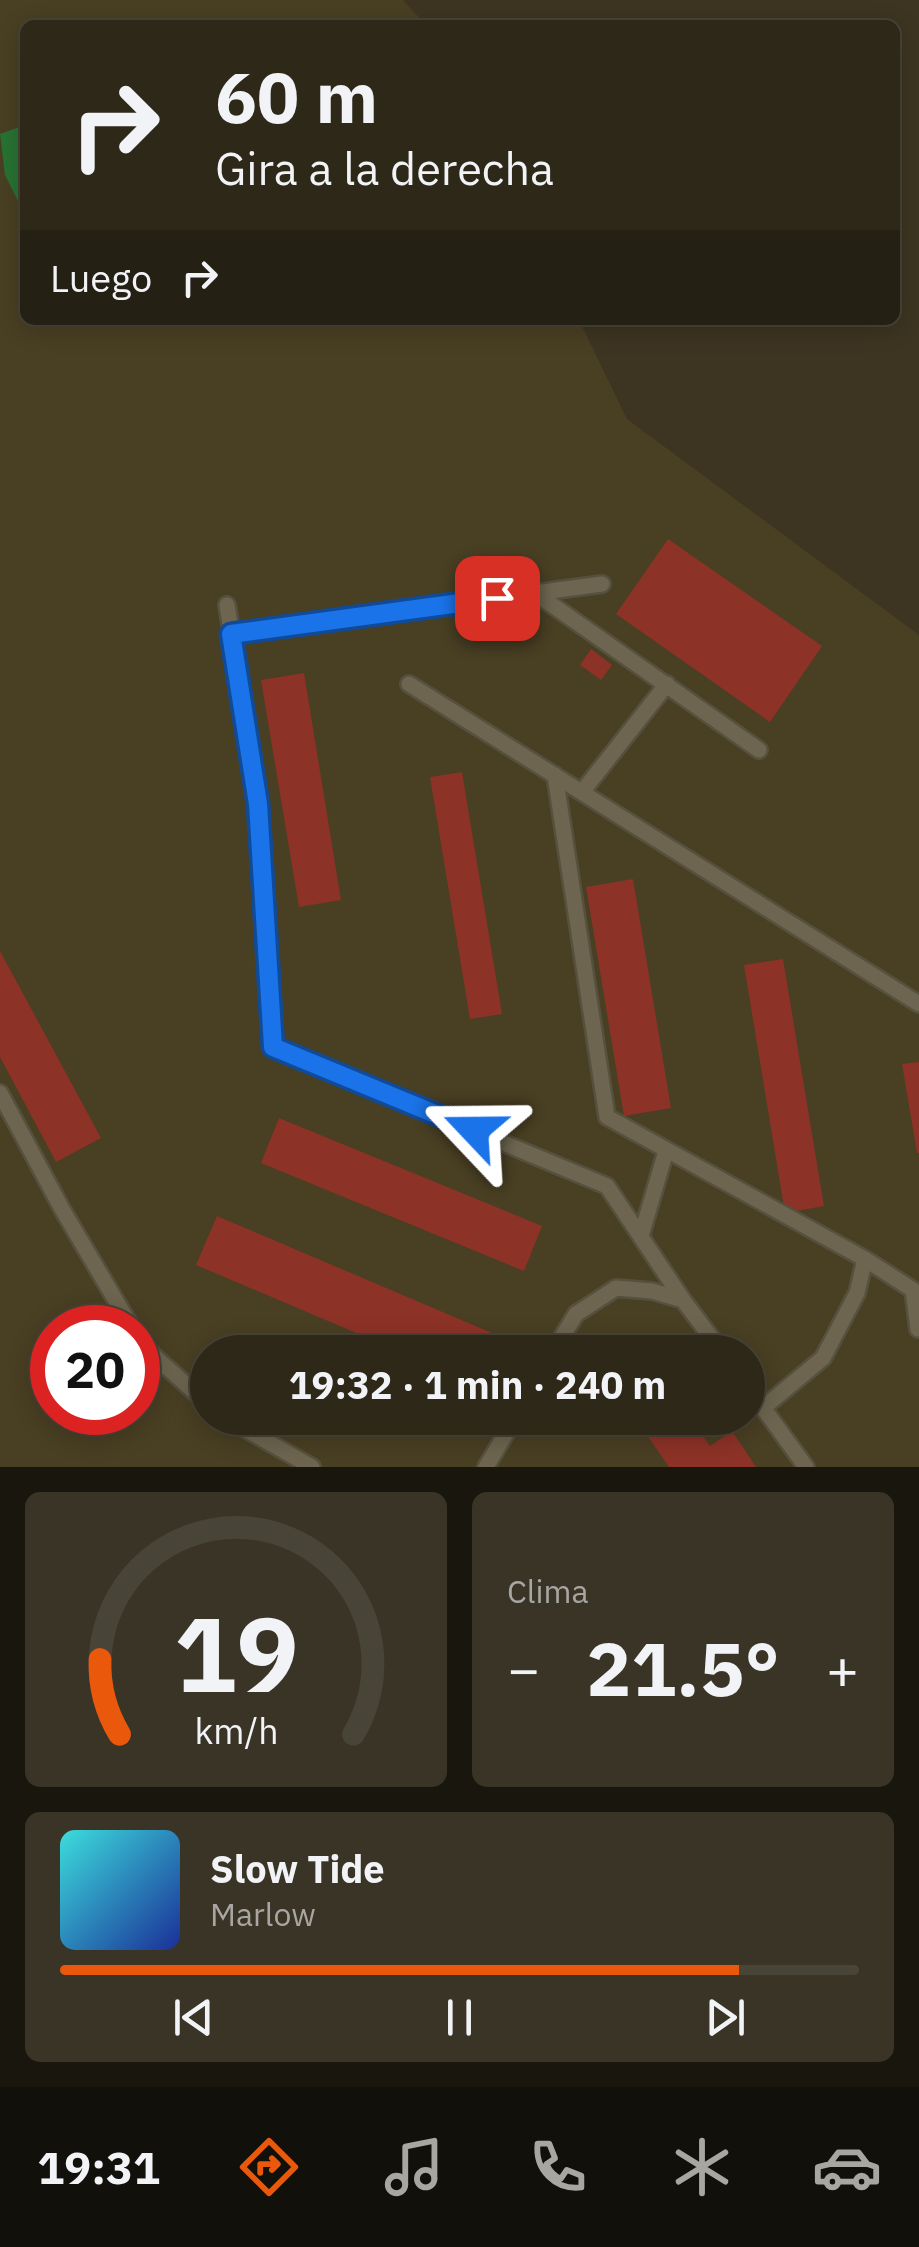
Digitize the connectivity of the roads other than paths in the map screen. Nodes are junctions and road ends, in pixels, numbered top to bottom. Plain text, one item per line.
1 (602, 584) dead end
2 (535, 593) junction
3 (226, 606) dead end
4 (231, 634) junction
5 (409, 684) dead end
6 (667, 684) junction
7 (759, 750) dead end
8 (555, 776) junction
9 (582, 792) junction
10 (919, 1004) edge
11 (0, 1093) edge
12 (666, 1152) junction
13 (641, 1236) junction
14 (865, 1259) junction
15 (683, 1300) junction
16 (118, 1305) edge
17 (918, 1329) edge
18 (563, 1335) edge
19 (709, 1335) edge
20 (919, 1338) edge
21 (160, 1360) edge
22 (190, 1388) edge
23 (765, 1406) edge
24 (765, 1411) edge
25 (256, 1435) edge
26 (505, 1435) edge
27 (312, 1467) edge
28 (486, 1467) edge
29 (806, 1467) edge

1 - 2 lane
2 - 4 lane
2 - 6 lane
3 - 4 lane
4 - 13 lane
5 - 8 lane
6 - 7 lane
6 - 9 lane
8 - 9 lane
8 - 12 lane
9 - 10 lane
11 - 16 lane
12 - 13 lane
12 - 14 lane
13 - 15 lane
14 - 17 lane
14 - 23 lane
15 - 18 lane
15 - 19 lane
17 - 20 lane
21 - 22 lane
24 - 29 lane
25 - 27 lane
26 - 28 lane

